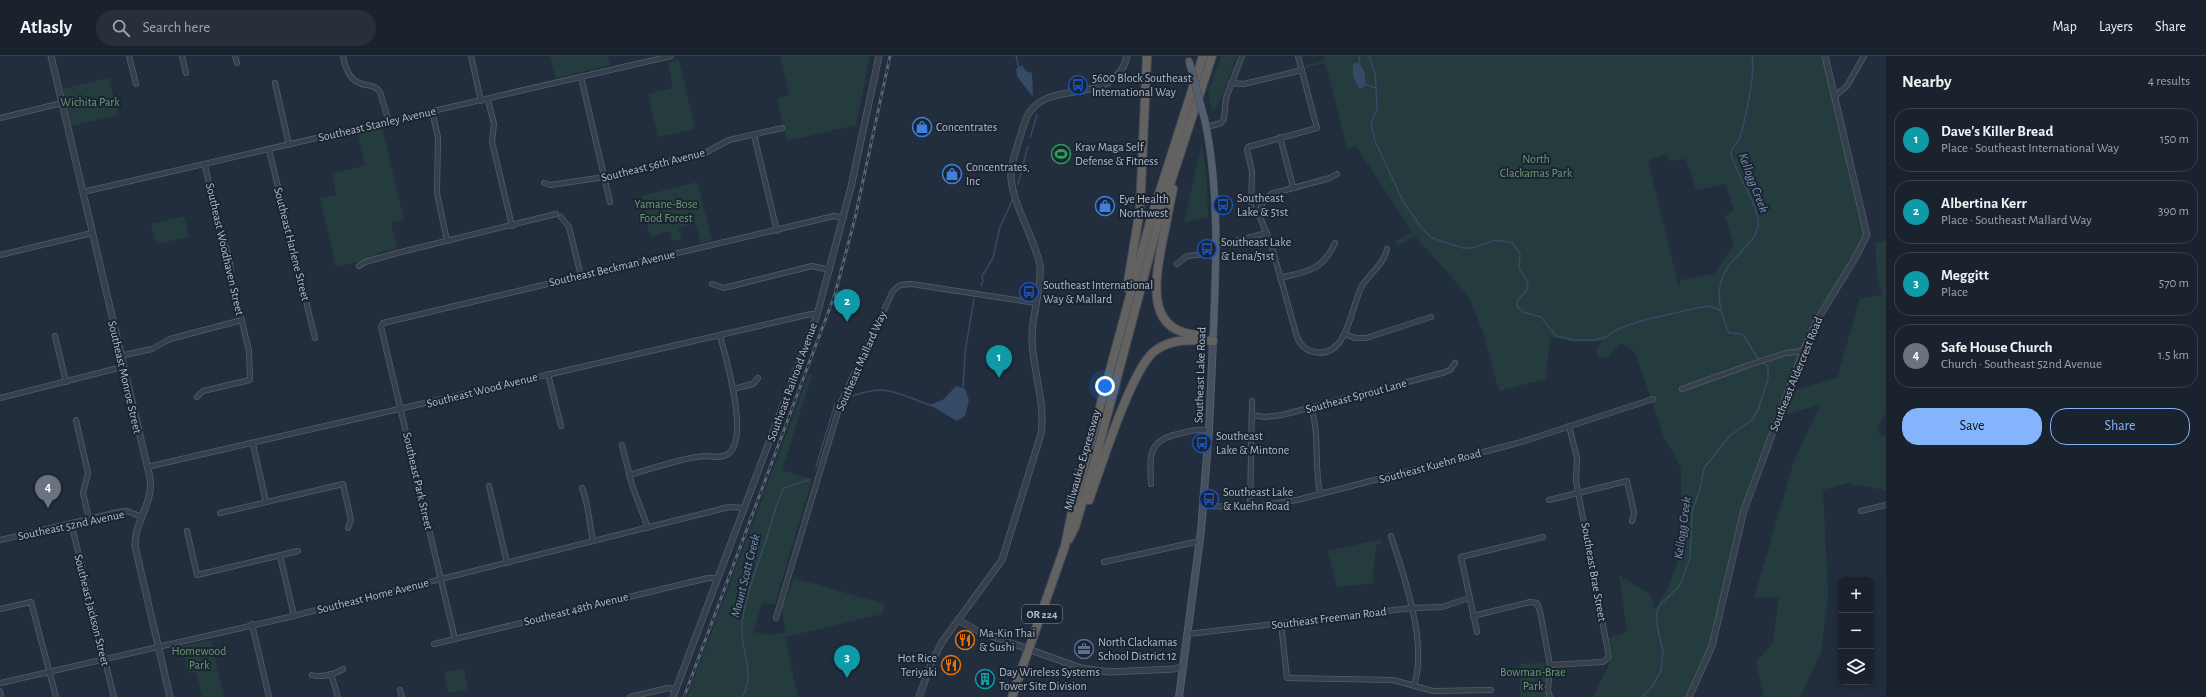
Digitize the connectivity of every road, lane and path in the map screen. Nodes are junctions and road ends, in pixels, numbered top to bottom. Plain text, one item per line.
1 (51, 56) edge
2 (129, 56) edge
3 (182, 56) edge
4 (235, 56) edge
5 (343, 56) edge
6 (471, 56) edge
7 (671, 56) edge
8 (879, 56) edge
9 (1127, 56) edge
10 (1147, 56) edge
11 (1204, 56) edge
12 (1212, 56) edge
13 (1242, 56) edge
14 (1298, 56) edge
15 (1825, 56) edge
16 (1864, 56) edge
17 (1188, 58) edge
18 (237, 64) dead end
19 (1302, 70) junction
20 (186, 73) dead end
21 (581, 77) junction
22 (275, 82) dead end
23 (1231, 83) junction
24 (136, 84) dead end
25 (1835, 96) junction
26 (488, 100) junction
27 (481, 101) junction
28 (62, 103) junction
29 (432, 111) junction
30 (0, 118) edge
31 (389, 122) junction
32 (1206, 124) junction
33 (782, 128) dead end
34 (754, 134) junction
35 (1280, 138) junction
36 (1182, 144) junction
37 (289, 145) junction
38 (269, 150) junction
39 (205, 165) junction
40 (1337, 174) dead end
41 (605, 177) junction
42 (544, 183) dead end
43 (1293, 187) junction
44 (83, 192) junction
45 (610, 202) dead end
46 (1251, 209) dead end
47 (556, 214) dead end
48 (561, 217) dead end
49 (844, 218) junction
50 (512, 226) junction
51 (777, 230) junction
52 (92, 233) junction
53 (1267, 233) junction
54 (447, 241) junction
55 (1335, 243) dead end
56 (1387, 249) dead end
57 (1215, 250) junction
58 (0, 255) edge
59 (1177, 264) dead end
60 (359, 266) dead end
61 (830, 270) junction
62 (581, 276) junction
63 (1280, 278) junction
64 (712, 284) dead end
65 (1036, 303) junction
66 (817, 315) junction
67 (1430, 317) dead end
68 (242, 320) junction
69 (382, 324) joint
70 (1345, 334) junction
71 (55, 336) dead end
72 (720, 336) junction
73 (315, 338) dead end
74 (1213, 338) junction
75 (1118, 339) junction
76 (1803, 351) junction
77 (120, 356) junction
78 (1456, 363) dead end
79 (122, 367) junction
80 (548, 374) junction
81 (758, 378) dead end
82 (66, 382) junction
83 (733, 389) junction
84 (1682, 389) dead end
85 (197, 397) dead end
86 (0, 398) edge
87 (1653, 399) dead end
88 (1252, 401) dead end
89 (1312, 407) junction
90 (401, 409) junction
91 (1252, 415) junction
92 (76, 420) dead end
93 (561, 426) dead end
94 (1569, 426) junction
95 (1209, 430) junction
96 (253, 444) junction
97 (622, 445) dead end
98 (148, 467) junction
99 (629, 475) junction
100 (1151, 484) dead end
101 (489, 486) dead end
102 (582, 488) dead end
103 (1578, 492) junction
104 (1320, 493) junction
105 (1549, 500) dead end
106 (266, 502) junction
107 (1886, 505) edge
108 (1203, 506) junction
109 (1250, 507) junction
110 (745, 508) junction
111 (1861, 511) dead end
112 (220, 513) dead end
113 (142, 517) junction
114 (89, 519) junction
115 (1632, 521) dead end
116 (71, 523) junction
117 (1075, 527) junction
118 (348, 528) dead end
119 (648, 528) junction
120 (187, 531) dead end
121 (1391, 536) dead end
122 (1543, 537) dead end
123 (0, 540) edge
124 (593, 541) junction
125 (1200, 541) junction
126 (1065, 546) junction
127 (298, 551) dead end
128 (280, 556) junction
129 (1104, 562) dead end
130 (507, 563) junction
131 (718, 578) junction
132 (441, 579) junction
133 (1469, 598) junction
134 (1412, 608) junction
135 (0, 609) edge
136 (294, 616) junction
137 (1473, 616) junction
138 (776, 618) dead end
139 (958, 620) junction
140 (252, 624) junction
141 (1282, 624) junction
142 (1477, 632) dead end
143 (1188, 634) junction
144 (455, 639) junction
145 (434, 644) dead end
146 (158, 646) junction
147 (1029, 649) junction
148 (104, 658) junction
149 (1550, 665) junction
150 (1184, 666) junction
151 (343, 669) dead end
152 (50, 671) junction
153 (332, 674) junction
154 (312, 675) dead end
155 (0, 683) edge
156 (1414, 685) junction
157 (676, 689) junction
158 (400, 690) dead end
159 (1491, 690) dead end
160 (0, 691) edge
161 (2, 697) edge
162 (56, 697) edge
163 (114, 697) edge
164 (170, 697) edge
165 (269, 697) edge
166 (338, 697) edge
167 (402, 697) edge
168 (630, 697) edge
169 (673, 697) edge
170 (919, 697) edge
171 (1012, 697) edge
172 (1179, 697) edge
173 (1550, 697) edge
174 (1688, 697) edge

1 - 28 street, Southeast Monroe Street
2 - 24 street
3 - 20 street
4 - 18 street
5 - 31 street
6 - 27 street
7 - 21 street, Southeast Stanley Avenue
8 - 49 street, Southeast Railroad Avenue
9 - 65 street
10 - 75 highway
11 - 75 highway, Milwaukie Expressway / OR 224
12 - 36 highway, Milwaukie Expressway / OR 224
13 - 23 street
14 - 19 street
15 - 25 street, Southeast Aldercrest Road
16 - 25 street
17 - 32 main road, Southeast Lake Road, bridge
19 - 23 street
19 - 35 street
21 - 26 street, Southeast Stanley Avenue
21 - 41 street
22 - 37 street
23 - 32 street
25 - 76 street, Southeast Aldercrest Road
26 - 27 street, Southeast Stanley Avenue
26 - 50 street
27 - 29 street, Southeast Stanley Avenue
28 - 30 street
28 - 44 street, Southeast Monroe Street
29 - 31 street, Southeast Stanley Avenue
29 - 54 street
31 - 37 street, Southeast Stanley Avenue
32 - 57 main road, Southeast Lake Road
33 - 34 street, Southeast 56th Avenue
34 - 41 street, Southeast 56th Avenue
34 - 51 street
35 - 43 street
35 - 46 street
36 - 74 highway
36 - 117 highway, Milwaukie Expressway / OR 224
37 - 38 street, Southeast Stanley Avenue
38 - 39 street, Southeast Stanley Avenue
38 - 73 street, Southeast Harlene Street
39 - 44 street, Southeast Stanley Avenue
39 - 68 street, Southeast Woodhaven Street
40 - 43 street
41 - 42 street, Southeast 56th Avenue
41 - 45 street
43 - 53 street
44 - 52 street, Southeast Monroe Street
47 - 50 street
48 - 62 street
49 - 51 street, Southeast Beckman Avenue
49 - 61 street, Southeast Railroad Avenue
50 - 54 street
51 - 62 street, Southeast Beckman Avenue
52 - 58 street
52 - 77 street, Southeast Monroe Street
53 - 57 street
53 - 63 street
54 - 60 street
55 - 63 street
56 - 70 street
57 - 59 street
57 - 74 main road, Southeast Lake Road
61 - 64 street
61 - 66 street, Southeast Railroad Avenue
62 - 69 street, Southeast Beckman Avenue
63 - 70 street
65 - 138 street, Southeast Mallard Way
65 - 139 street
66 - 72 street, Southeast Wood Avenue
66 - 110 street, Southeast Railroad Avenue
67 - 70 street
68 - 77 street
68 - 85 street, Southeast Woodhaven Street
69 - 90 street, Southeast Park Street
71 - 82 street
72 - 80 street, Southeast Wood Avenue
72 - 83 street
74 - 95 main road, Southeast Lake Road
74 - 117 highway
75 - 126 highway, Milwaukie Expressway / OR 224
76 - 84 street
76 - 174 street, Southeast Aldercrest Road
77 - 79 street, Southeast Monroe Street
78 - 89 street, Southeast Sprout Lane
79 - 82 street
79 - 98 street, Southeast Monroe Street
80 - 90 street, Southeast Wood Avenue
80 - 93 street
81 - 83 street
82 - 86 street
83 - 99 street
87 - 94 street, Southeast Kuehn Road
88 - 91 street
89 - 91 street, Southeast Sprout Lane
89 - 104 street
90 - 96 street, Southeast Wood Avenue
90 - 132 street, Southeast Park Street
91 - 109 street
92 - 114 street
94 - 103 street, Southeast Brae Street
94 - 104 street, Southeast Kuehn Road
95 - 100 street
95 - 108 main road, Southeast Lake Road
96 - 98 street, Southeast Wood Avenue
96 - 106 street
97 - 99 street
98 - 113 street, Southeast Monroe Street
99 - 119 street
101 - 130 street
102 - 124 street
103 - 105 street
103 - 115 street
103 - 149 street, Southeast Brae Street
104 - 109 street, Southeast Kuehn Road
106 - 112 street
106 - 118 street
107 - 111 street
108 - 109 street, Southeast Kuehn Road
108 - 125 main road, Southeast Lake Road
110 - 119 street, Southeast Home Avenue
110 - 131 street, Southeast Railroad Avenue
113 - 114 street, Southeast 52nd Avenue
113 - 146 street, Southeast Monroe Street
114 - 116 street, Southeast 52nd Avenue
116 - 123 street, Southeast 52nd Avenue
116 - 148 street, Southeast Jackson Street
117 - 126 highway, Milwaukie Expressway / OR 224
119 - 124 street, Southeast Home Avenue
120 - 128 street
121 - 134 street
122 - 133 street
124 - 130 street, Southeast Home Avenue
125 - 129 street
125 - 143 main road, Southeast Lake Road
126 - 147 highway, Milwaukie Expressway / OR 224
127 - 128 street
128 - 136 street
130 - 132 street, Southeast Home Avenue
131 - 144 street, Southeast 48th Avenue
131 - 157 street, Southeast Railroad Avenue
132 - 136 street, Southeast Home Avenue
132 - 144 street, Southeast Park Street
133 - 134 street, Southeast Freeman Road
133 - 137 street
134 - 141 street, Southeast Freeman Road
134 - 156 street
135 - 152 street
136 - 140 street, Southeast Home Avenue
137 - 142 street
137 - 149 street
139 - 147 street
139 - 170 street
140 - 146 street, Southeast Home Avenue
140 - 165 street
141 - 143 street, Southeast Freeman Road
141 - 156 street
143 - 150 main road, Southeast Lake Road
144 - 145 street, Southeast 48th Avenue
146 - 148 street, Southeast Home Avenue
146 - 164 street, Southeast Monroe Street
147 - 150 street
147 - 171 highway, Milwaukie Expressway / OR 224
148 - 152 street, Southeast Home Avenue
148 - 163 street, Southeast Jackson Street
149 - 173 street
150 - 172 main road, Southeast Lake Road
151 - 153 street
152 - 155 street, Southeast Home Avenue
152 - 162 street
153 - 154 street
153 - 166 street
156 - 159 street
157 - 168 street
157 - 169 street, Southeast Railroad Avenue
158 - 167 street
160 - 161 street

